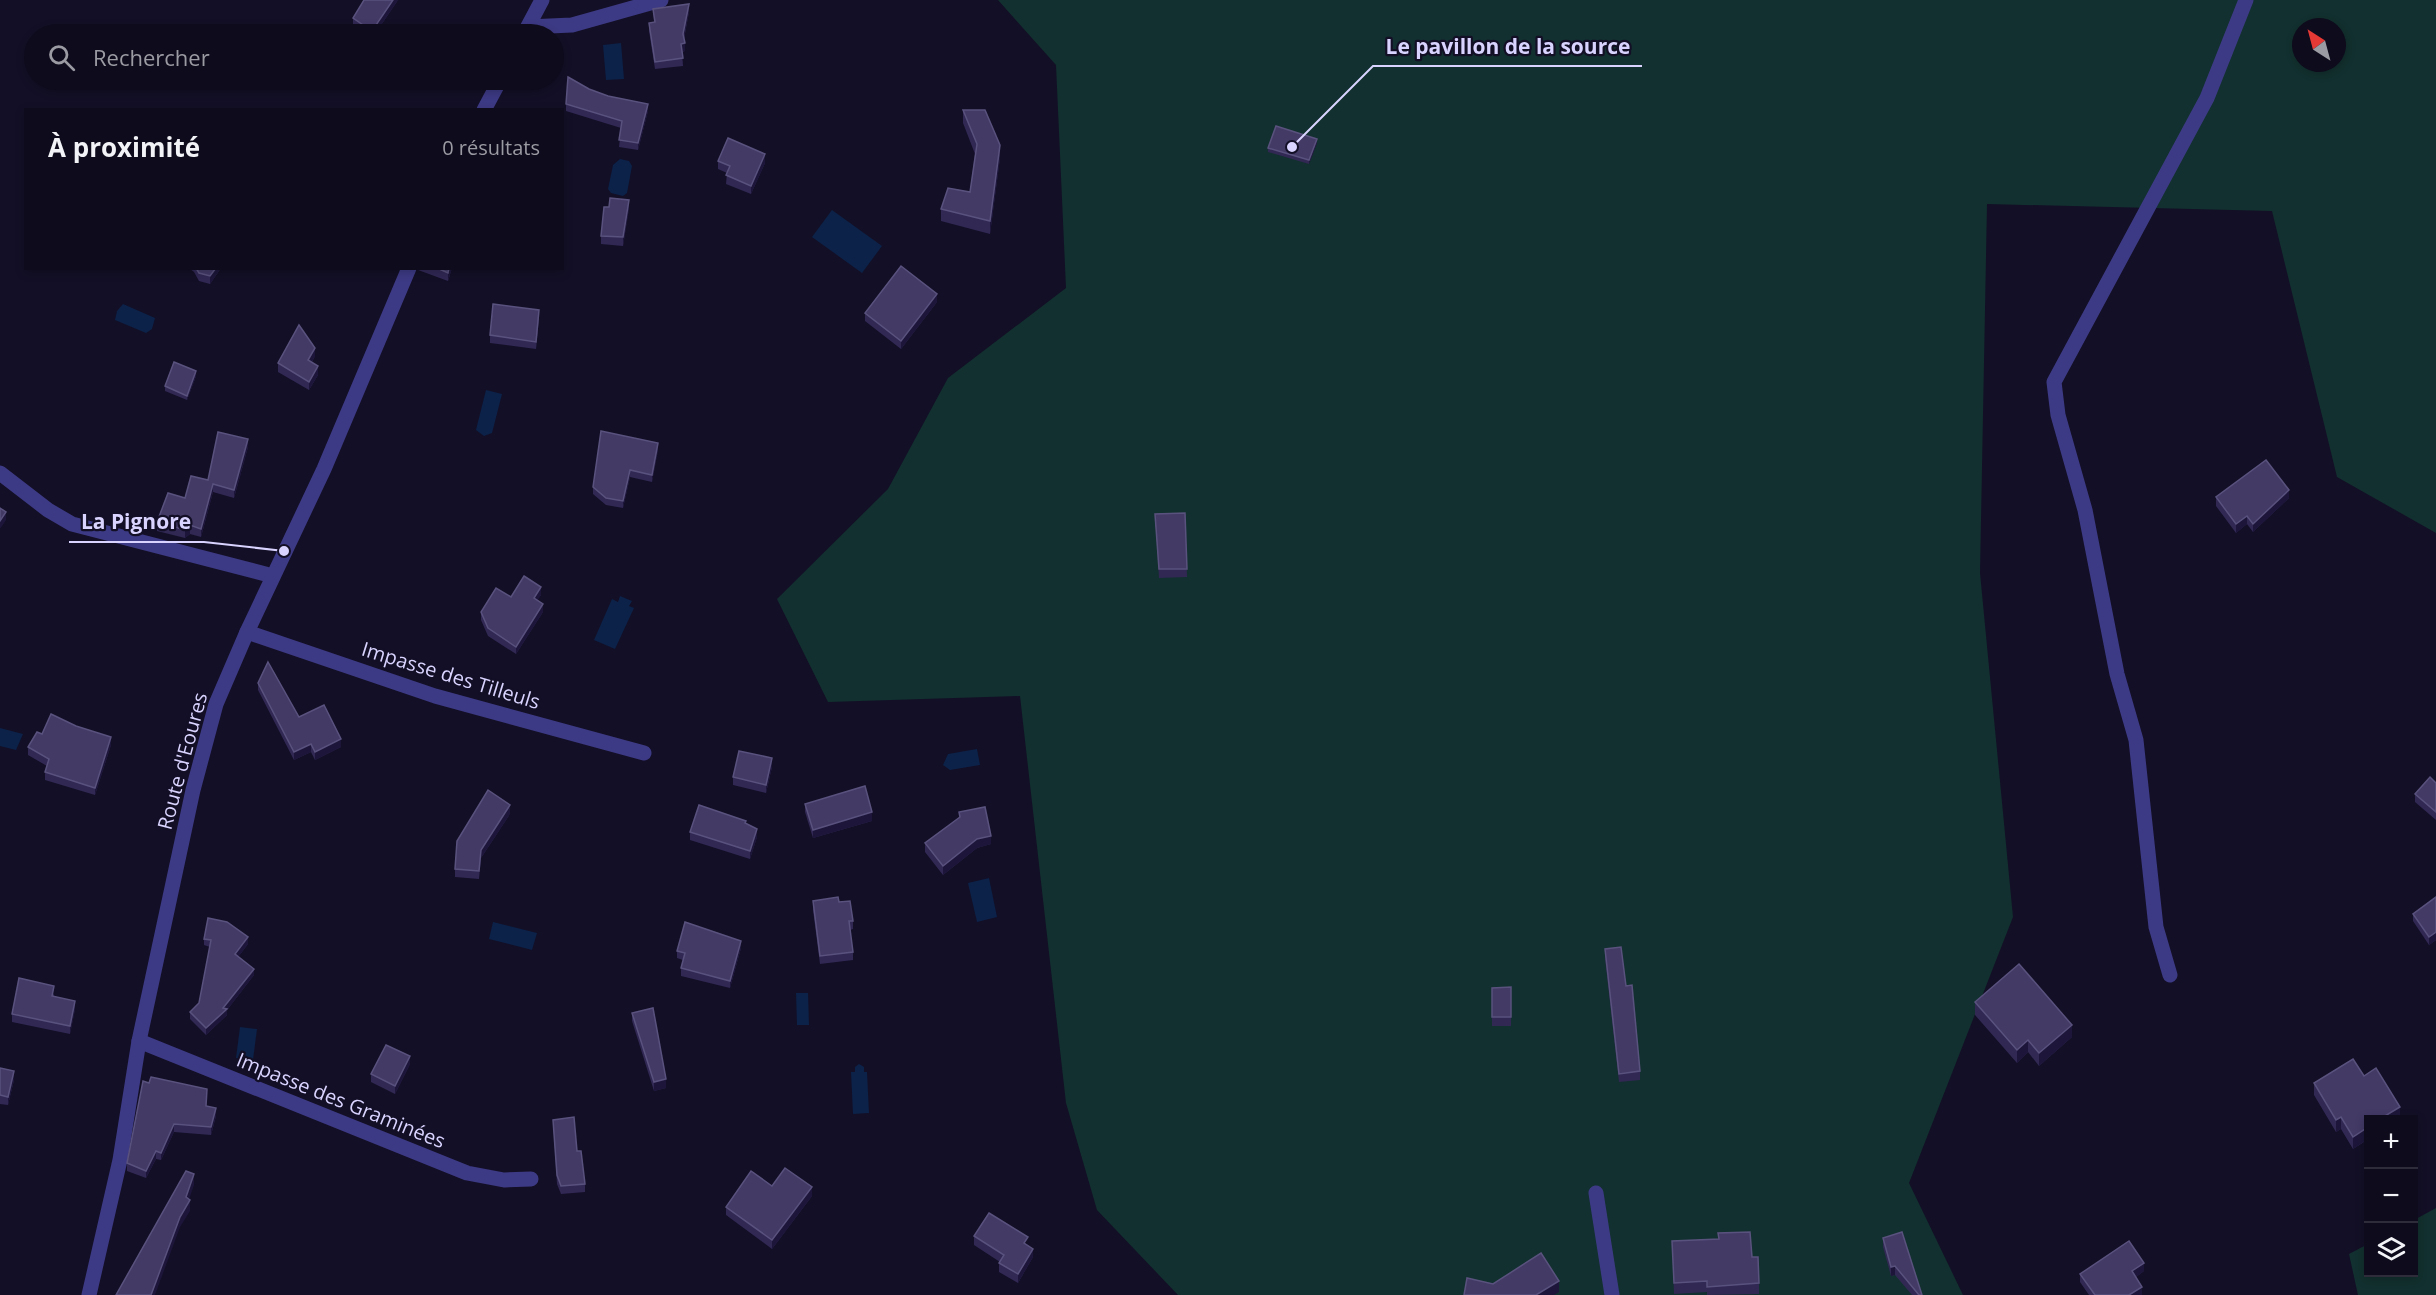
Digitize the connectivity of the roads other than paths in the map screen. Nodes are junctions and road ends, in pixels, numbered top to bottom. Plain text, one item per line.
1 (542, 0) edge
2 (661, 0) edge
3 (2246, 0) edge
4 (530, 24) edge
5 (564, 26) edge
6 (495, 90) edge
7 (485, 108) edge
8 (408, 270) edge
9 (0, 473) edge
10 (273, 576) junction
11 (247, 632) junction
12 (644, 753) dead end
13 (2170, 975) dead end
14 (139, 1041) junction
15 (531, 1179) dead end
16 (1596, 1193) dead end
17 (89, 1295) edge
18 (1612, 1295) edge

1 - 4 street
2 - 5 street
3 - 13 street
6 - 7 street
8 - 10 street, Route d'Eoures
9 - 10 street
10 - 11 street, Route d'Eoures
11 - 12 street, Impasse des Tilleuls
11 - 14 street, Route d'Eoures
14 - 15 street, Impasse des Graminées
14 - 17 street, Route d'Eoures
16 - 18 street

